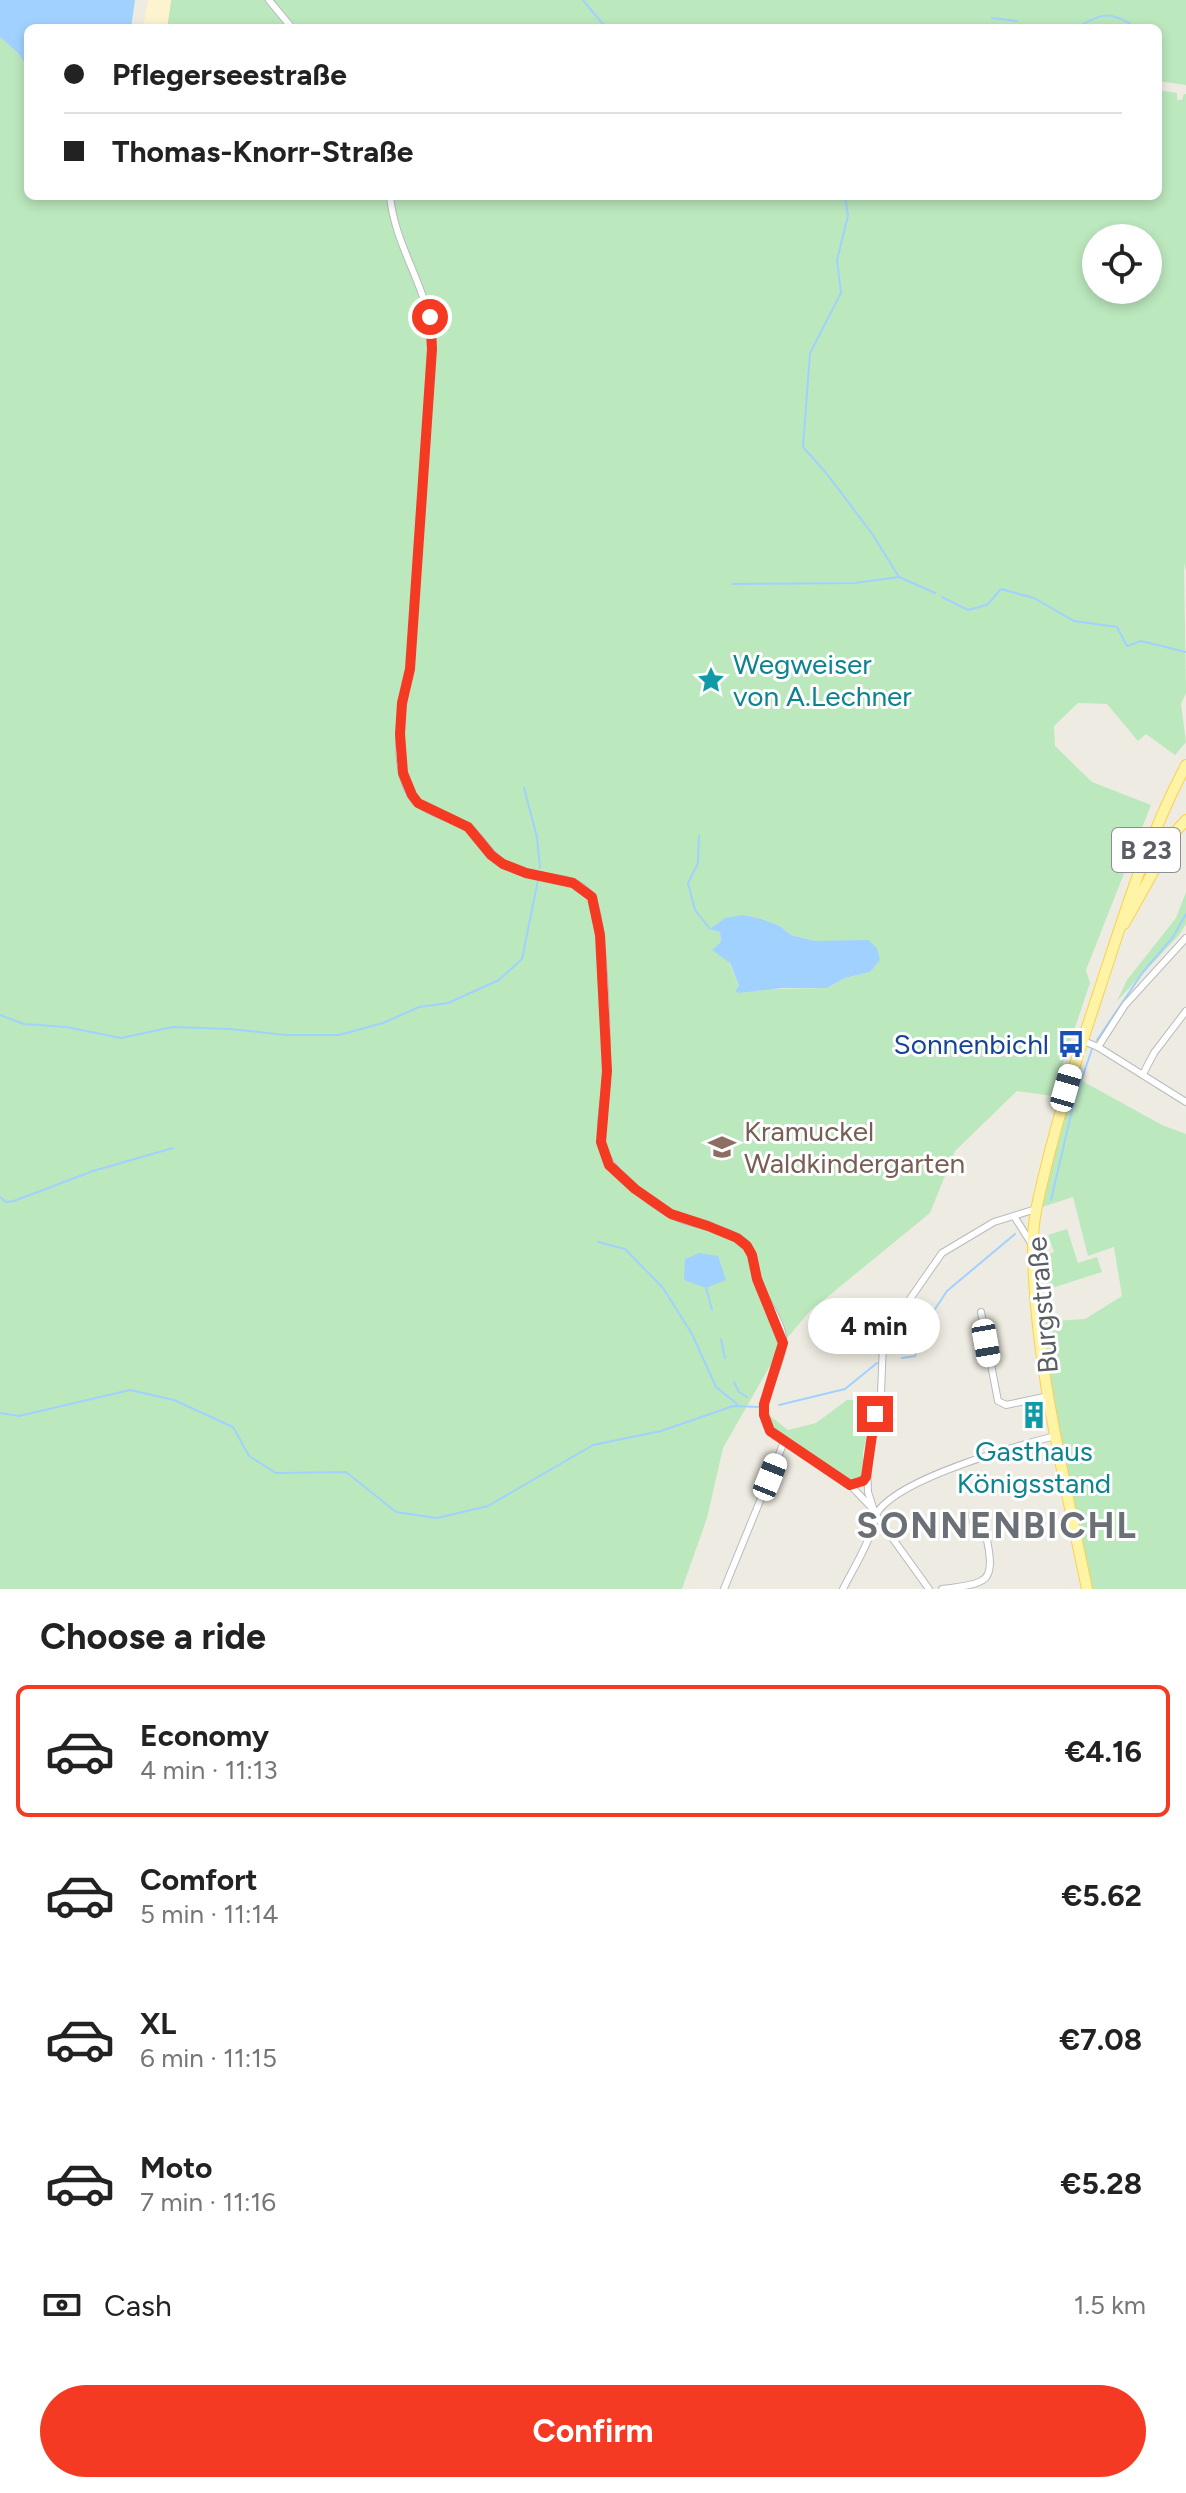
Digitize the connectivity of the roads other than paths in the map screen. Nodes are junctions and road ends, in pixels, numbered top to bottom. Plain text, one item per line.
1 (269, 0) edge
2 (289, 24) edge
3 (391, 200) edge
4 (1186, 765) edge
5 (1186, 820) edge
6 (1186, 938) edge
7 (1115, 939) junction
8 (1186, 1011) edge
9 (1081, 1040) junction
10 (1098, 1047) junction
11 (1143, 1074) junction
12 (1186, 1102) edge
13 (1036, 1209) junction
14 (1014, 1216) junction
15 (1033, 1245) junction
16 (981, 1312) dead end
17 (1050, 1396) junction
18 (1056, 1436) junction
19 (784, 1442) junction
20 (866, 1477) junction
21 (850, 1485) junction
22 (874, 1511) junction
23 (983, 1523) dead end
24 (724, 1589) edge
25 (843, 1589) edge
26 (929, 1589) edge
27 (942, 1589) edge
28 (1087, 1589) edge

1 - 2 street
3 - 19 street
4 - 7 main road, B 23
5 - 7 main road, B 23
6 - 10 street
7 - 9 main road, B 23
8 - 11 street
9 - 10 street
9 - 13 main road, B 23
10 - 11 street
11 - 12 street
13 - 14 street
13 - 15 main road, Burgstraße / B 23
14 - 15 street
14 - 20 street
15 - 17 main road, Burgstraße / B 23
16 - 17 street
17 - 18 main road, Burgstraße / B 23
18 - 22 street
18 - 28 main road, Burgstraße / B 23
19 - 21 street
19 - 24 street
20 - 21 street
20 - 22 street
21 - 22 street
22 - 25 street
22 - 26 street
23 - 27 street

